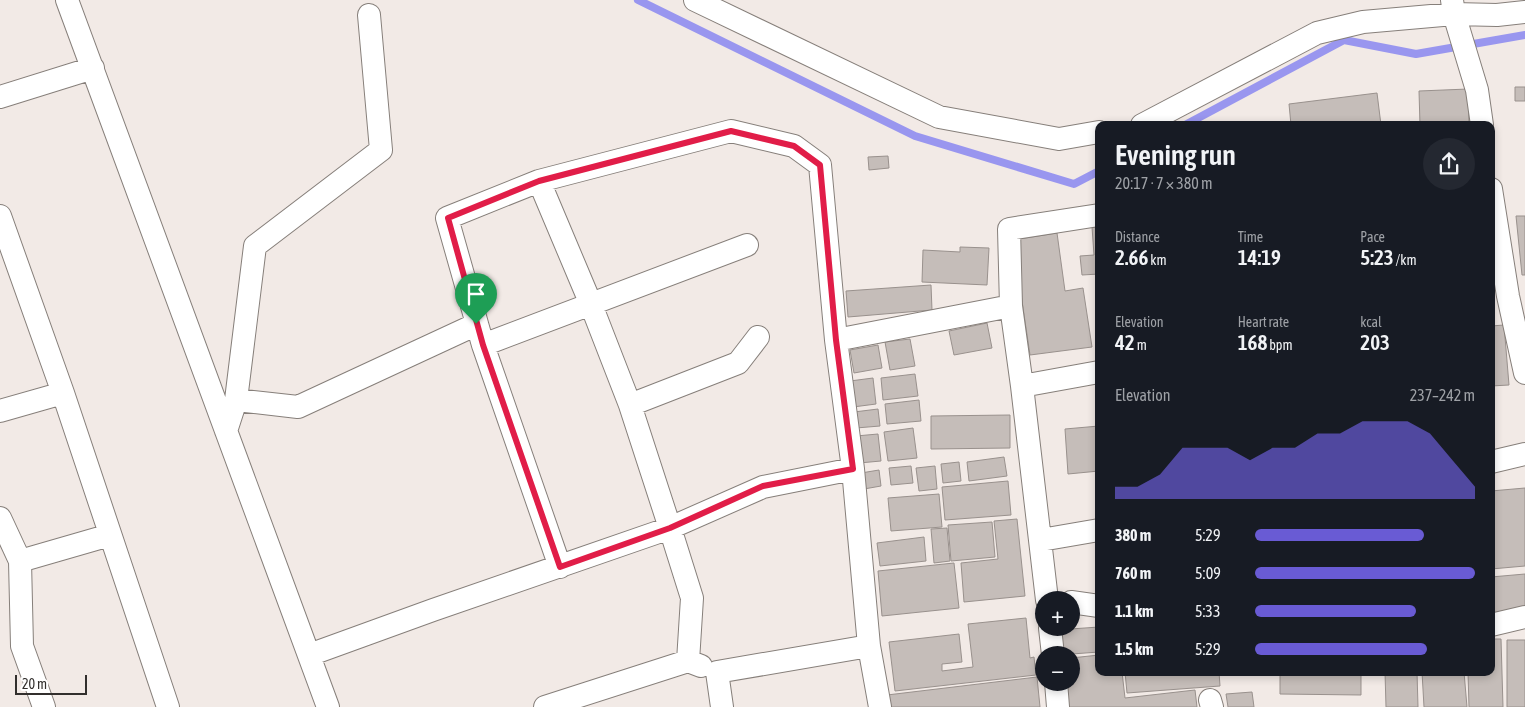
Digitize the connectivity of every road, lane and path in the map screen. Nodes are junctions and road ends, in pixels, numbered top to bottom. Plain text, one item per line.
1 (67, 0) edge
2 (695, 0) edge
3 (1453, 7) edge
4 (1525, 12) edge
5 (369, 15) dead end
6 (93, 68) junction
7 (0, 97) edge
8 (1150, 121) edge
9 (1482, 121) edge
10 (1095, 133) edge
11 (539, 181) junction
12 (1495, 214) edge
13 (1095, 215) edge
14 (0, 216) edge
15 (747, 245) dead end
16 (8, 263) edge
17 (1508, 296) edge
18 (590, 302) junction
19 (1011, 306) junction
20 (480, 334) junction
21 (758, 337) dead end
22 (836, 340) junction
23 (1095, 373) edge
24 (1525, 373) edge
25 (1022, 386) junction
26 (63, 393) junction
27 (236, 400) junction
28 (630, 405) junction
29 (0, 411) edge
30 (226, 430) junction
31 (1525, 454) edge
32 (1495, 461) edge
33 (853, 469) junction
34 (0, 518) edge
35 (670, 528) junction
36 (1095, 531) edge
37 (110, 535) junction
38 (1041, 540) junction
39 (20, 561) junction
40 (560, 567) junction
41 (1050, 591) edge
42 (1080, 603) edge
43 (1095, 605) edge
44 (1525, 617) edge
45 (1495, 624) edge
46 (869, 646) junction
47 (309, 655) junction
48 (688, 661) junction
49 (717, 672) junction
50 (1057, 691) edge
51 (44, 707) edge
52 (168, 707) edge
53 (328, 707) edge
54 (545, 707) edge
55 (722, 707) edge
56 (880, 707) edge
57 (1058, 707) edge

1 - 6 street
2 - 10 street
3 - 4 street
3 - 8 street
3 - 9 street
5 - 27 street
6 - 7 street
6 - 30 street
11 - 18 street
11 - 20 street
11 - 22 street
12 - 17 street
13 - 19 street
14 - 16 street
15 - 18 street
16 - 26 street
17 - 24 street
18 - 20 street
18 - 28 street
19 - 22 street
19 - 25 street
20 - 27 street
20 - 40 street
21 - 28 street
22 - 33 street
23 - 25 street
25 - 38 street
26 - 29 street
26 - 37 street
27 - 30 street
28 - 35 street
30 - 47 street
31 - 32 street
33 - 35 street
33 - 46 street
34 - 39 street
35 - 40 street
35 - 48 street
36 - 38 street
37 - 39 street
37 - 52 street
38 - 41 street
39 - 51 street
40 - 47 street
42 - 43 street
44 - 45 street
46 - 49 street
46 - 56 street
47 - 53 street
48 - 49 street
48 - 54 street
49 - 55 street
50 - 57 street

